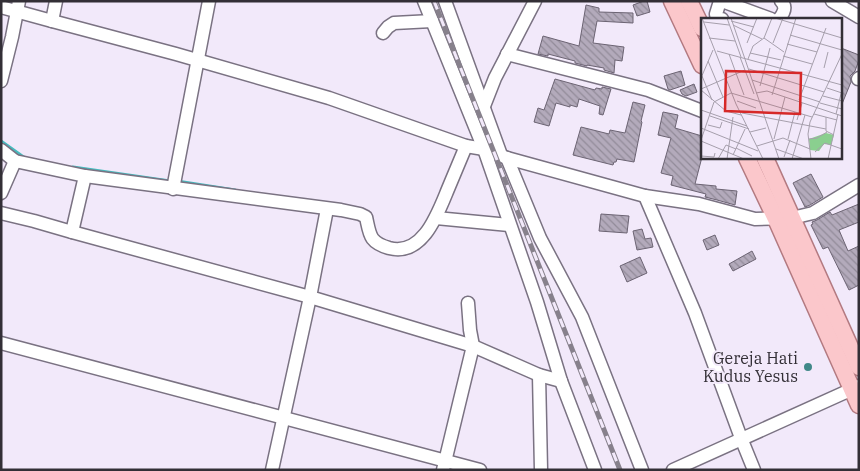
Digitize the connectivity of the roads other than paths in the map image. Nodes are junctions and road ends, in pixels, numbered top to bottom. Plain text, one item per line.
1 (56, 1) edge
2 (209, 1) edge
3 (424, 1) edge
4 (445, 1) edge
5 (535, 1) edge
6 (672, 1) edge
7 (689, 1) edge
8 (721, 1) edge
9 (780, 1) edge
10 (832, 1) edge
11 (1, 6) edge
12 (18, 6) edge
13 (859, 17) edge
14 (717, 18) edge
15 (768, 18) edge
16 (780, 18) edge
17 (52, 21) junction
18 (432, 22) junction
19 (698, 31) edge
20 (383, 33) dead end
21 (507, 54) junction
22 (701, 56) edge
23 (197, 61) junction
24 (1, 81) edge
25 (484, 106) junction
26 (701, 111) edge
27 (466, 146) junction
28 (484, 149) junction
29 (1, 150) edge
30 (504, 156) junction
31 (748, 159) edge
32 (764, 159) edge
33 (15, 161) junction
34 (85, 176) junction
35 (174, 184) junction
36 (859, 185) edge
37 (1, 193) edge
38 (645, 196) junction
39 (326, 209) junction
40 (1, 213) edge
41 (436, 218) junction
42 (784, 218) junction
43 (509, 226) junction
44 (72, 232) junction
45 (310, 297) junction
46 (468, 304) dead end
47 (830, 322) junction
48 (1, 342) edge
49 (473, 346) junction
50 (859, 367) edge
51 (539, 375) junction
52 (561, 381) junction
53 (855, 388) edge
54 (859, 405) edge
55 (283, 417) junction
56 (741, 438) junction
57 (444, 465) edge
58 (272, 470) edge
59 (480, 470) edge
60 (541, 470) edge
61 (595, 470) edge
62 (642, 470) edge
63 (673, 470) edge
64 (754, 470) edge

1 - 17 street
2 - 23 street
3 - 18 street
4 - 25 street
5 - 21 street
6 - 19 main road
7 - 19 main road
8 - 14 street
8 - 15 street
9 - 16 street
10 - 13 street
11 - 12 street
12 - 17 street
12 - 24 street
17 - 23 street
18 - 20 street
18 - 28 street
19 - 22 main road
21 - 25 street
21 - 26 street
23 - 27 street
23 - 35 street
25 - 30 street
27 - 28 street
27 - 41 street
28 - 30 street
28 - 43 street
29 - 33 street
30 - 38 street
30 - 62 street
31 - 42 main road
32 - 42 main road
33 - 34 street
33 - 37 street
34 - 35 street
34 - 44 street
35 - 39 street
36 - 42 street
38 - 42 street
38 - 56 street
39 - 41 street
39 - 45 street
40 - 44 street
41 - 43 street
42 - 47 main road
43 - 52 street
44 - 45 street
45 - 49 street
45 - 55 street
46 - 49 street
47 - 50 main road
47 - 53 main road
48 - 55 street
49 - 51 street
49 - 57 street
51 - 52 street
51 - 60 street
52 - 61 street
53 - 54 main road
53 - 56 street
55 - 57 street
55 - 58 street
56 - 63 street
56 - 64 street
57 - 59 street

